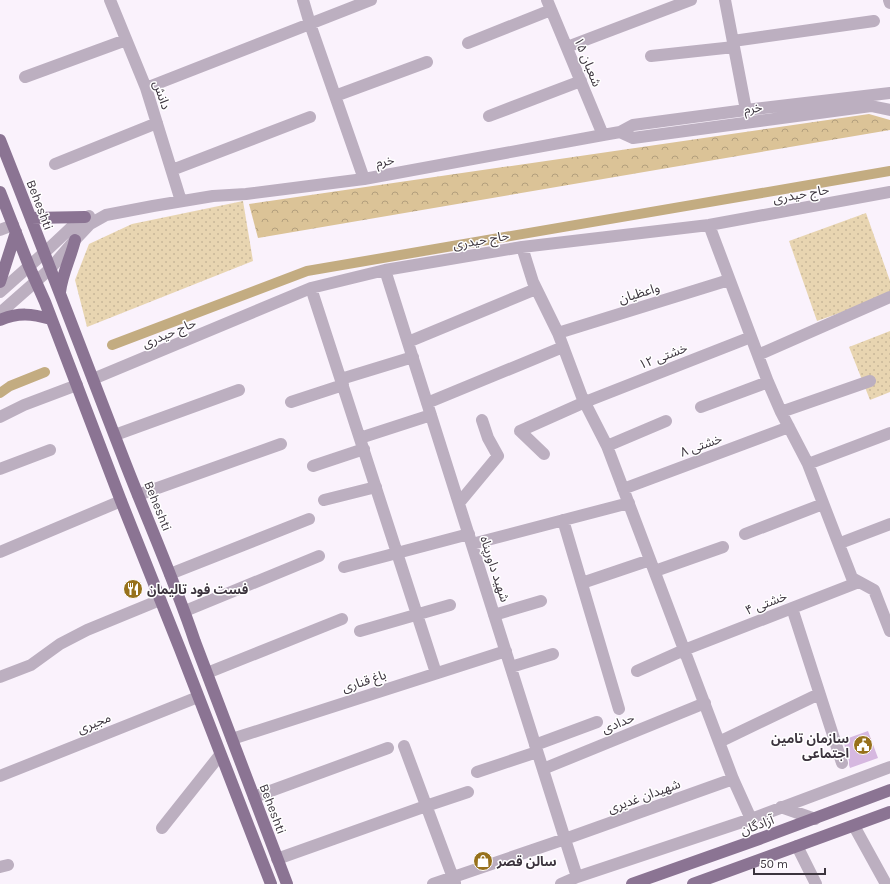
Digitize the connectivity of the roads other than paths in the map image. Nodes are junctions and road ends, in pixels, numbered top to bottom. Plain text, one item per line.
1 (303, 0) edge
2 (372, 0) edge
3 (691, 0) edge
4 (725, 0) edge
5 (113, 1) edge
6 (549, 5) edge
7 (874, 21) dead end
8 (310, 24) junction
9 (126, 40) junction
10 (468, 43) dead end
11 (733, 44) junction
12 (567, 47) junction
13 (651, 56) dead end
14 (426, 62) dead end
15 (25, 77) dead end
16 (581, 81) junction
17 (146, 88) junction
18 (890, 93) edge
19 (336, 96) junction
20 (870, 101) junction
21 (746, 110) junction
22 (890, 110) edge
23 (489, 116) dead end
24 (310, 117) dead end
25 (157, 123) junction
26 (620, 132) junction
27 (603, 136) junction
28 (0, 140) edge
29 (56, 164) dead end
30 (172, 170) junction
31 (364, 179) junction
32 (0, 192) edge
33 (890, 192) edge
34 (181, 201) junction
35 (153, 206) junction
36 (85, 217) junction
37 (31, 218) junction
38 (708, 225) junction
39 (14, 228) junction
40 (0, 230) edge
41 (76, 240) junction
42 (522, 247) junction
43 (44, 253) junction
44 (29, 266) junction
45 (50, 269) junction
46 (385, 270) junction
47 (729, 280) junction
48 (36, 281) junction
49 (0, 282) edge
50 (311, 288) junction
51 (536, 289) junction
52 (0, 292) edge
53 (60, 294) junction
54 (890, 297) edge
55 (0, 313) edge
56 (51, 319) junction
57 (0, 320) edge
58 (558, 333) junction
59 (751, 338) junction
60 (408, 342) junction
61 (563, 346) junction
62 (758, 355) junction
63 (413, 357) junction
64 (93, 379) junction
65 (870, 381) dead end
66 (342, 382) junction
67 (768, 382) junction
68 (77, 385) junction
69 (239, 390) dead end
70 (291, 402) dead end
71 (585, 402) junction
72 (427, 403) junction
73 (701, 407) dead end
74 (782, 412) junction
75 (431, 415) junction
76 (0, 417) edge
77 (482, 420) dead end
78 (666, 421) dead end
79 (789, 427) junction
80 (890, 433) edge
81 (114, 435) junction
82 (362, 443) junction
83 (281, 444) dead end
84 (607, 446) junction
85 (50, 450) dead end
86 (544, 454) dead end
87 (808, 464) junction
88 (313, 466) dead end
89 (0, 469) edge
90 (376, 487) junction
91 (623, 489) junction
92 (138, 495) junction
93 (324, 500) dead end
94 (121, 501) junction
95 (459, 503) junction
96 (629, 503) junction
97 (823, 504) junction
98 (309, 519) dead end
99 (563, 520) junction
100 (890, 524) edge
101 (745, 534) dead end
102 (470, 539) junction
103 (840, 542) junction
104 (723, 547) dead end
105 (0, 552) edge
106 (398, 553) junction
107 (319, 556) dead end
108 (652, 565) junction
109 (344, 567) dead end
110 (170, 574) junction
111 (859, 582) junction
112 (582, 583) junction
113 (160, 600) junction
114 (541, 601) dead end
115 (450, 605) dead end
116 (792, 608) junction
117 (185, 611) junction
118 (418, 614) junction
119 (494, 615) junction
120 (342, 619) dead end
121 (889, 624) edge
122 (360, 631) dead end
123 (684, 650) junction
124 (506, 651) junction
125 (553, 654) dead end
126 (511, 667) junction
127 (637, 671) dead end
128 (207, 673) junction
129 (436, 673) junction
130 (0, 677) edge
131 (819, 694) junction
132 (198, 696) junction
133 (705, 703) junction
134 (619, 709) dead end
135 (597, 722) dead end
136 (232, 739) junction
137 (719, 742) junction
138 (404, 746) dead end
139 (388, 748) dead end
140 (536, 748) junction
141 (220, 754) junction
142 (842, 763) dead end
143 (890, 767) edge
144 (543, 769) junction
145 (477, 772) dead end
146 (0, 776) edge
147 (733, 779) junction
148 (890, 790) edge
149 (468, 792) dead end
150 (890, 795) edge
151 (254, 797) junction
152 (426, 806) junction
153 (781, 807) junction
154 (887, 814) edge
155 (815, 818) junction
156 (750, 819) junction
157 (854, 826) junction
158 (162, 828) dead end
159 (565, 839) junction
160 (797, 846) junction
161 (277, 859) junction
162 (577, 877) junction
163 (454, 880) edge
164 (270, 884) edge
165 (287, 884) edge
166 (433, 884) edge
167 (561, 884) edge
168 (632, 884) edge
169 (693, 884) edge
170 (816, 884) edge
171 (886, 884) edge

1 - 8 street
2 - 8 street
3 - 12 street
4 - 11 street
5 - 9 street, دانش
6 - 10 street
6 - 12 street, ۱۵ شعبان
7 - 11 street
8 - 17 street
8 - 19 street
9 - 15 street
9 - 17 street, دانش
11 - 13 street
11 - 21 street
12 - 16 street, ۱۵ شعبان
14 - 19 street
16 - 23 street
16 - 27 street, ۱۵ شعبان
17 - 25 street, دانش
18 - 20 street, خرم
19 - 31 street
20 - 21 street, خرم
20 - 22 street, خرم
20 - 26 street, خرم
21 - 26 street, خرم
24 - 30 street
25 - 29 street
25 - 30 street, دانش
26 - 27 street, خرم
27 - 31 street, خرم
28 - 37 main road, Beheshti
30 - 34 street, دانش
31 - 34 street, خرم
32 - 39 main road
33 - 38 street, حاج حیدری
34 - 35 street, خرم
35 - 36 street, خرم
35 - 41 street, خرم
36 - 37 main road
36 - 43 street, خرم
37 - 43 main road, Beheshti
38 - 42 street, حاج حیدری
38 - 47 street
39 - 40 street
39 - 44 main road
39 - 49 main road
41 - 45 street, خرم
41 - 53 main road
42 - 46 street, حاج حیدری
42 - 51 street
43 - 44 street, خرم
43 - 45 main road, Beheshti
44 - 48 main road
44 - 52 street, خرم
45 - 48 street, خرم
45 - 53 main road, Beheshti
46 - 50 street, حاج حیدری
46 - 60 street, شهید داورپناه
47 - 58 street, واعظیان
47 - 59 street
48 - 55 street, خرم
48 - 56 main road
50 - 64 street, حاج حیدری
50 - 66 street
51 - 58 street
51 - 60 street
53 - 64 main road, Beheshti
54 - 62 street
56 - 57 main road
56 - 68 main road
58 - 61 street
59 - 62 street
59 - 71 street, خشتی ۱۲
60 - 63 street, شهید داورپناه
61 - 71 street
61 - 72 street
62 - 67 street
63 - 66 street
63 - 72 street, شهید داورپناه
64 - 81 main road, Beheshti
65 - 74 street
66 - 70 street
66 - 82 street
67 - 73 street
67 - 74 street
68 - 76 street
68 - 94 main road
69 - 81 street
71 - 84 street
71 - 86 street, خشتی ۱۲
72 - 75 street, شهید داورپناه
74 - 79 street
75 - 82 street
75 - 95 street, شهید داورپناه
77 - 95 street
78 - 84 street
79 - 87 street
79 - 91 street, خشتی ۸
80 - 87 street
81 - 92 main road, Beheshti
82 - 88 street
82 - 90 street
83 - 92 street
84 - 91 street
85 - 89 street
87 - 97 street
90 - 93 street
90 - 106 street
91 - 96 street
92 - 110 main road, Beheshti
94 - 105 street
94 - 113 main road
95 - 102 street, شهید داورپناه
96 - 99 street
96 - 108 street
97 - 101 street
97 - 103 street
98 - 110 street
99 - 102 street
99 - 112 street
100 - 103 street
102 - 106 street
102 - 119 street, شهید داورپناه
103 - 111 street
104 - 108 street
106 - 109 street
106 - 118 street
107 - 117 street
108 - 112 street
108 - 123 street
110 - 117 main road, Beheshti
111 - 116 street, خشتی ۴
111 - 121 street
112 - 134 street
113 - 130 street
113 - 132 main road
114 - 119 street
115 - 118 street
116 - 123 street, خشتی ۴
116 - 131 street
117 - 128 main road, Beheshti
118 - 122 street
118 - 129 street
119 - 124 street, شهید داورپناه
120 - 128 street
123 - 127 street, خشتی ۴
123 - 133 street
124 - 126 street, شهید داورپناه
124 - 129 street, باغ قناری
125 - 126 street
126 - 140 street, شهید داورپناه
128 - 136 main road, Beheshti
129 - 136 street, باغ قناری
131 - 137 street
131 - 142 street
132 - 141 main road
132 - 146 street, مجیری
133 - 137 street
133 - 144 street, حدادی
135 - 140 street
136 - 151 main road, Beheshti
137 - 147 street
138 - 152 street
139 - 151 street
140 - 144 street, شهید داورپناه
140 - 145 street
141 - 158 street
141 - 164 main road
143 - 153 street
144 - 159 street, شهید داورپناه
147 - 156 street
147 - 159 street, شهیدان غدیری
148 - 155 main road, آزادگان
149 - 152 street
150 - 154 main road
151 - 161 main road, Beheshti
152 - 161 street
152 - 163 street
153 - 155 street
153 - 156 street
154 - 157 main road
155 - 168 main road, آزادگان
156 - 162 street
157 - 160 main road
157 - 171 street
159 - 162 street, شهید داورپناه
159 - 163 street, شهیدان غدیری
160 - 169 main road
160 - 170 street
161 - 165 main road, Beheshti
162 - 167 street
163 - 166 street, شهیدان غدیری

